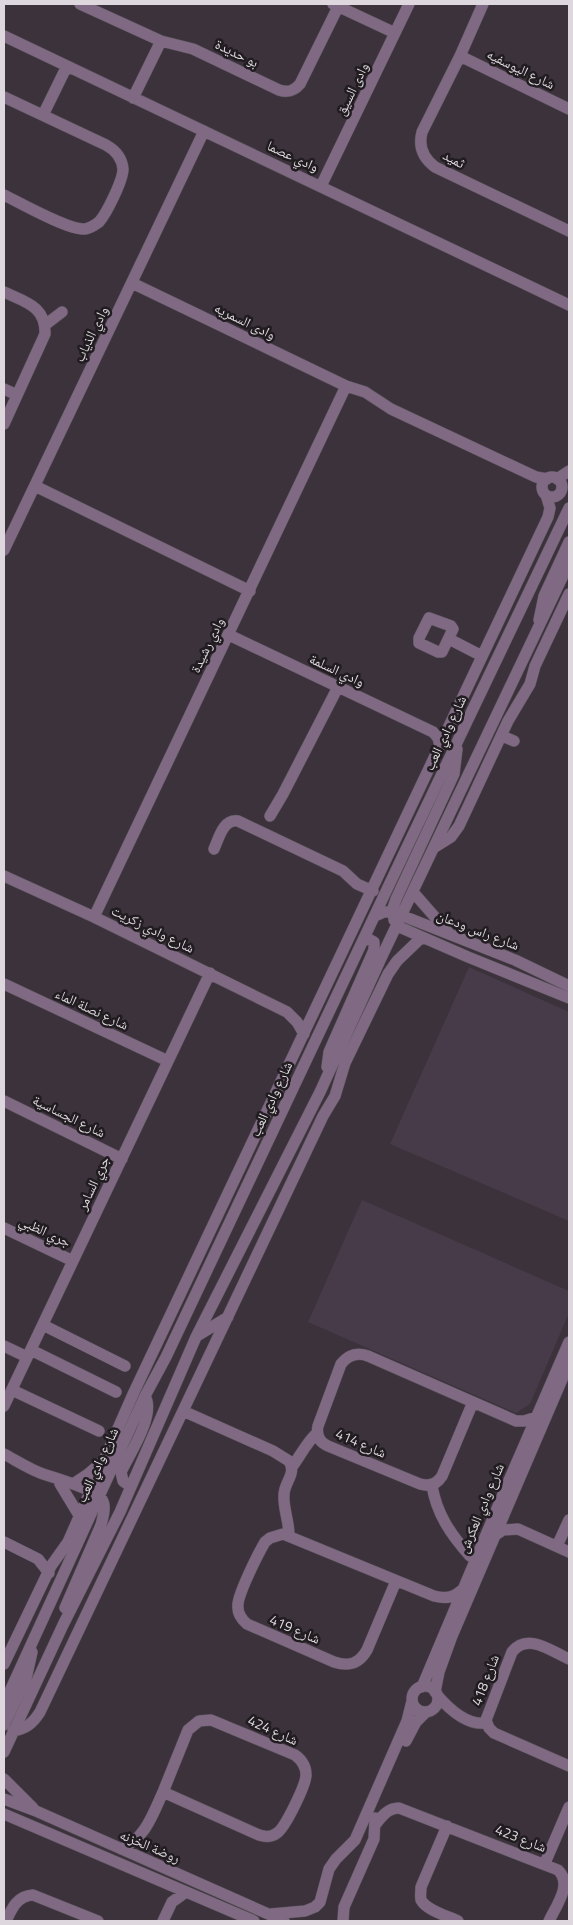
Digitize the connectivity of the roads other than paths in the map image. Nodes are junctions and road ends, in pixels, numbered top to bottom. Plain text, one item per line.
1 (80, 4) edge
2 (409, 4) edge
3 (483, 4) edge
4 (335, 5) edge
5 (395, 33) junction
6 (4, 36) edge
7 (161, 42) junction
8 (460, 56) junction
9 (67, 66) junction
10 (4, 96) edge
11 (133, 98) junction
12 (569, 109) edge
13 (43, 115) junction
14 (204, 131) junction
15 (321, 186) junction
16 (4, 195) edge
17 (569, 231) edge
18 (132, 283) junction
19 (4, 292) edge
20 (569, 305) edge
21 (62, 312) dead end
22 (45, 325) junction
23 (346, 386) junction
24 (4, 389) edge
25 (17, 396) junction
26 (4, 424) edge
27 (569, 471) edge
28 (548, 485) junction
29 (35, 486) junction
30 (568, 511) edge
31 (569, 542) edge
32 (536, 543) junction
33 (4, 548) edge
34 (569, 563) edge
35 (540, 570) junction
36 (250, 591) junction
37 (569, 594) edge
38 (515, 620) junction
39 (539, 629) junction
40 (229, 636) junction
41 (449, 639) dead end
42 (489, 642) junction
43 (482, 656) junction
44 (513, 684) junction
45 (338, 687) junction
46 (516, 708) junction
47 (449, 727) junction
48 (433, 732) junction
49 (502, 736) junction
50 (514, 741) dead end
51 (456, 745) junction
52 (440, 746) junction
53 (270, 816) dead end
54 (404, 825) junction
55 (407, 847) junction
56 (435, 847) junction
57 (214, 849) dead end
58 (4, 876) edge
59 (373, 891) junction
60 (413, 892) junction
61 (375, 916) junction
62 (94, 917) junction
63 (397, 918) junction
64 (453, 936) junction
65 (365, 937) junction
66 (422, 937) junction
67 (382, 956) junction
68 (210, 973) junction
69 (345, 979) junction
70 (384, 981) junction
71 (4, 984) edge
72 (569, 986) edge
73 (569, 998) edge
74 (319, 1004) junction
75 (287, 1012) junction
76 (304, 1034) junction
77 (298, 1046) junction
78 (168, 1061) junction
79 (328, 1073) junction
80 (342, 1074) junction
81 (298, 1078) junction
82 (320, 1092) junction
83 (4, 1100) edge
84 (122, 1159) junction
85 (4, 1228) edge
86 (73, 1261) junction
87 (228, 1317) junction
88 (43, 1325) junction
89 (196, 1337) junction
90 (569, 1342) edge
91 (4, 1346) edge
92 (29, 1353) junction
93 (166, 1357) junction
94 (569, 1363) edge
95 (124, 1366) dead end
96 (12, 1390) junction
97 (116, 1392) dead end
98 (134, 1392) junction
99 (146, 1396) junction
100 (473, 1402) junction
101 (4, 1406) edge
102 (183, 1411) junction
103 (537, 1417) junction
104 (516, 1421) junction
105 (99, 1431) dead end
106 (317, 1433) junction
107 (529, 1436) junction
108 (4, 1454) edge
109 (106, 1458) junction
110 (292, 1467) junction
111 (46, 1475) junction
112 (60, 1484) junction
113 (72, 1484) junction
114 (432, 1485) junction
115 (129, 1491) junction
116 (96, 1498) junction
117 (506, 1509) junction
118 (80, 1517) junction
119 (569, 1520) edge
120 (518, 1529) junction
121 (289, 1535) junction
122 (494, 1536) junction
123 (4, 1542) edge
124 (557, 1546) junction
125 (569, 1552) edge
126 (470, 1556) dead end
127 (38, 1559) junction
128 (56, 1559) junction
129 (46, 1578) junction
130 (396, 1581) junction
131 (463, 1589) junction
132 (428, 1594) junction
133 (49, 1608) junction
134 (450, 1617) junction
135 (63, 1625) junction
136 (33, 1642) junction
137 (569, 1659) edge
138 (4, 1664) edge
139 (422, 1687) junction
140 (436, 1694) junction
141 (412, 1701) junction
142 (4, 1704) edge
143 (429, 1711) junction
144 (454, 1712) junction
145 (487, 1723) junction
146 (8, 1728) edge
147 (4, 1752) edge
148 (569, 1766) edge
149 (4, 1779) edge
150 (163, 1792) junction
151 (4, 1799) edge
152 (569, 1807) edge
153 (36, 1811) junction
154 (7, 1817) edge
155 (375, 1825) junction
156 (448, 1826) junction
157 (92, 1838) junction
158 (136, 1839) junction
159 (87, 1849) junction
160 (121, 1849) junction
161 (138, 1856) junction
162 (545, 1863) junction
163 (169, 1884) junction
164 (186, 1892) junction
165 (172, 1902) junction
166 (268, 1914) junction
167 (6, 1921) edge
168 (98, 1921) edge
169 (163, 1921) edge
170 (254, 1921) edge
171 (284, 1921) edge
172 (343, 1921) edge
173 (458, 1921) edge
174 (549, 1921) edge

1 - 7 street, بو حديدة
2 - 5 street, وادى السيق
3 - 8 street, ثميد
4 - 5 street
4 - 7 street, بو حديدة
5 - 15 street, وادى السيق
6 - 9 street, وادي عصما
7 - 11 street
8 - 12 street, شارع اليوسفيه
8 - 17 street, ثميد
9 - 11 street, وادي عصما
9 - 13 street
10 - 13 street
11 - 14 street, وادي عصما
13 - 16 street
14 - 15 street, وادي عصما
14 - 18 street, وادي الذياب
15 - 20 street, وادي عصما
18 - 23 street, وادى السمريه
18 - 29 street, وادي الذياب
19 - 22 street
21 - 22 street
22 - 25 street
23 - 28 street, وادى السمريه
23 - 36 street, وادي رشيدة
24 - 25 street
25 - 26 street
27 - 28 street
28 - 32 street
29 - 33 street, وادي الذياب
29 - 36 street
30 - 35 street, شارع وادي العب
31 - 39 street
32 - 35 street
32 - 42 street
34 - 39 street
35 - 38 street, شارع وادي العب
36 - 40 street, وادي رشيدة
37 - 46 street
38 - 42 street
38 - 51 street, شارع وادي العب
39 - 44 street
40 - 45 street, وادي السلمة
40 - 62 street, وادي رشيدة
41 - 43 street
42 - 43 street
43 - 47 street
44 - 46 street
44 - 56 street
45 - 48 street, وادي السلمة
45 - 53 street
46 - 49 street
47 - 48 street
47 - 52 street
48 - 52 street
49 - 50 street
49 - 56 street
51 - 55 street, شارع وادي العب
51 - 63 street
52 - 54 street
54 - 55 street
54 - 59 street
55 - 61 street, شارع وادي العب
56 - 60 street
57 - 59 street
58 - 62 street, شارع وادي زكريت
59 - 74 street
60 - 63 street
60 - 64 street
61 - 63 street
61 - 65 street, شارع وادي العب
62 - 68 street, شارع وادي زكريت
63 - 64 street, شارع راس ودعان
63 - 66 street, شارع راس ودعان
63 - 67 street
64 - 72 street, شارع راس ودعان
65 - 69 street, شارع وادي العب
65 - 79 street
66 - 70 street
66 - 73 street, شارع راس ودعان
67 - 70 street
67 - 79 street
68 - 75 street, شارع وادي زكريت
68 - 78 street, جري السامر
69 - 74 street
69 - 81 street, شارع وادي العب
70 - 80 street
71 - 78 street, شارع نصلة الماء
74 - 75 street
74 - 76 street
75 - 76 street, شارع وادي زكريت
76 - 77 street
77 - 81 street
77 - 98 street
78 - 84 street, جري السامر
79 - 82 street
80 - 82 street
80 - 87 street
81 - 93 street, شارع وادي العب
82 - 89 street
83 - 84 street, شارع الجساسية
84 - 86 street, جري السامر
85 - 86 street, جري الظبي
86 - 88 street, جري السامر
87 - 89 street
87 - 102 street
88 - 92 street, جري السامر
88 - 95 street
89 - 115 street
90 - 103 street, شارع وادي العكرش
91 - 92 street
92 - 96 street, جري السامر
92 - 97 street
93 - 98 street
93 - 99 street, شارع وادي العب
94 - 117 street, شارع وادي العكرش
96 - 101 street, جري السامر
96 - 105 street
98 - 109 street
99 - 115 street
99 - 116 street, شارع وادي العب
100 - 104 street, شارع 414
100 - 106 street, شارع 414
100 - 114 street
102 - 110 street
102 - 146 street
103 - 104 street
103 - 107 street, شارع وادي العكرش
104 - 107 street, شارع 414
106 - 110 street
106 - 114 street, شارع 414
107 - 131 street, شارع وادي العكرش
108 - 111 street
109 - 113 street
109 - 116 street
110 - 121 street
111 - 112 street
111 - 113 street
112 - 116 street
112 - 118 street
113 - 116 street
114 - 126 street
115 - 116 street
115 - 135 street
116 - 118 street
116 - 133 street, شارع وادي العب
116 - 135 street
117 - 120 street
117 - 122 street, شارع وادي العكرش
118 - 128 street
119 - 124 street
120 - 122 street
120 - 124 street
121 - 130 street
121 - 130 street, شارع 419
122 - 140 street, شارع وادي العكرش
123 - 127 street
124 - 125 street
127 - 128 street
127 - 129 street
128 - 129 street
129 - 133 street
129 - 138 street
130 - 132 street
131 - 132 street
131 - 134 street, شارع وادي العكرش
132 - 134 street
133 - 136 street, شارع وادي العب
134 - 139 street, شارع وادي العكرش
135 - 146 street
136 - 142 street, شارع وادي العب
136 - 146 street
137 - 145 street, شارع 418
139 - 140 street
139 - 141 street
140 - 143 street
140 - 144 street, شارع 418
141 - 143 street
141 - 166 street
143 - 144 street, شارع 418
143 - 155 street
144 - 145 street, شارع 418
145 - 148 street, شارع 418
146 - 147 street
149 - 153 street
150 - 150 street, شارع 424
150 - 158 street, شارع 424
151 - 153 street, روضة الخزنه
152 - 162 street
153 - 157 street, روضة الخزنه
154 - 159 street, روضة الخزنه
155 - 156 street, شارع 423
155 - 172 street
156 - 162 street, شارع 423
156 - 173 street
157 - 159 street
157 - 160 street, روضة الخزنه
158 - 160 street, شارع 424
158 - 161 street
159 - 163 street, روضة الخزنه
160 - 161 street, روضة الخزنه
161 - 166 street, روضة الخزنه
162 - 174 street, شارع 423
163 - 164 street, روضة الخزنه
163 - 165 street
164 - 165 street
164 - 170 street, روضة الخزنه
165 - 169 street
166 - 171 street, روضة الخزنه
167 - 168 street

